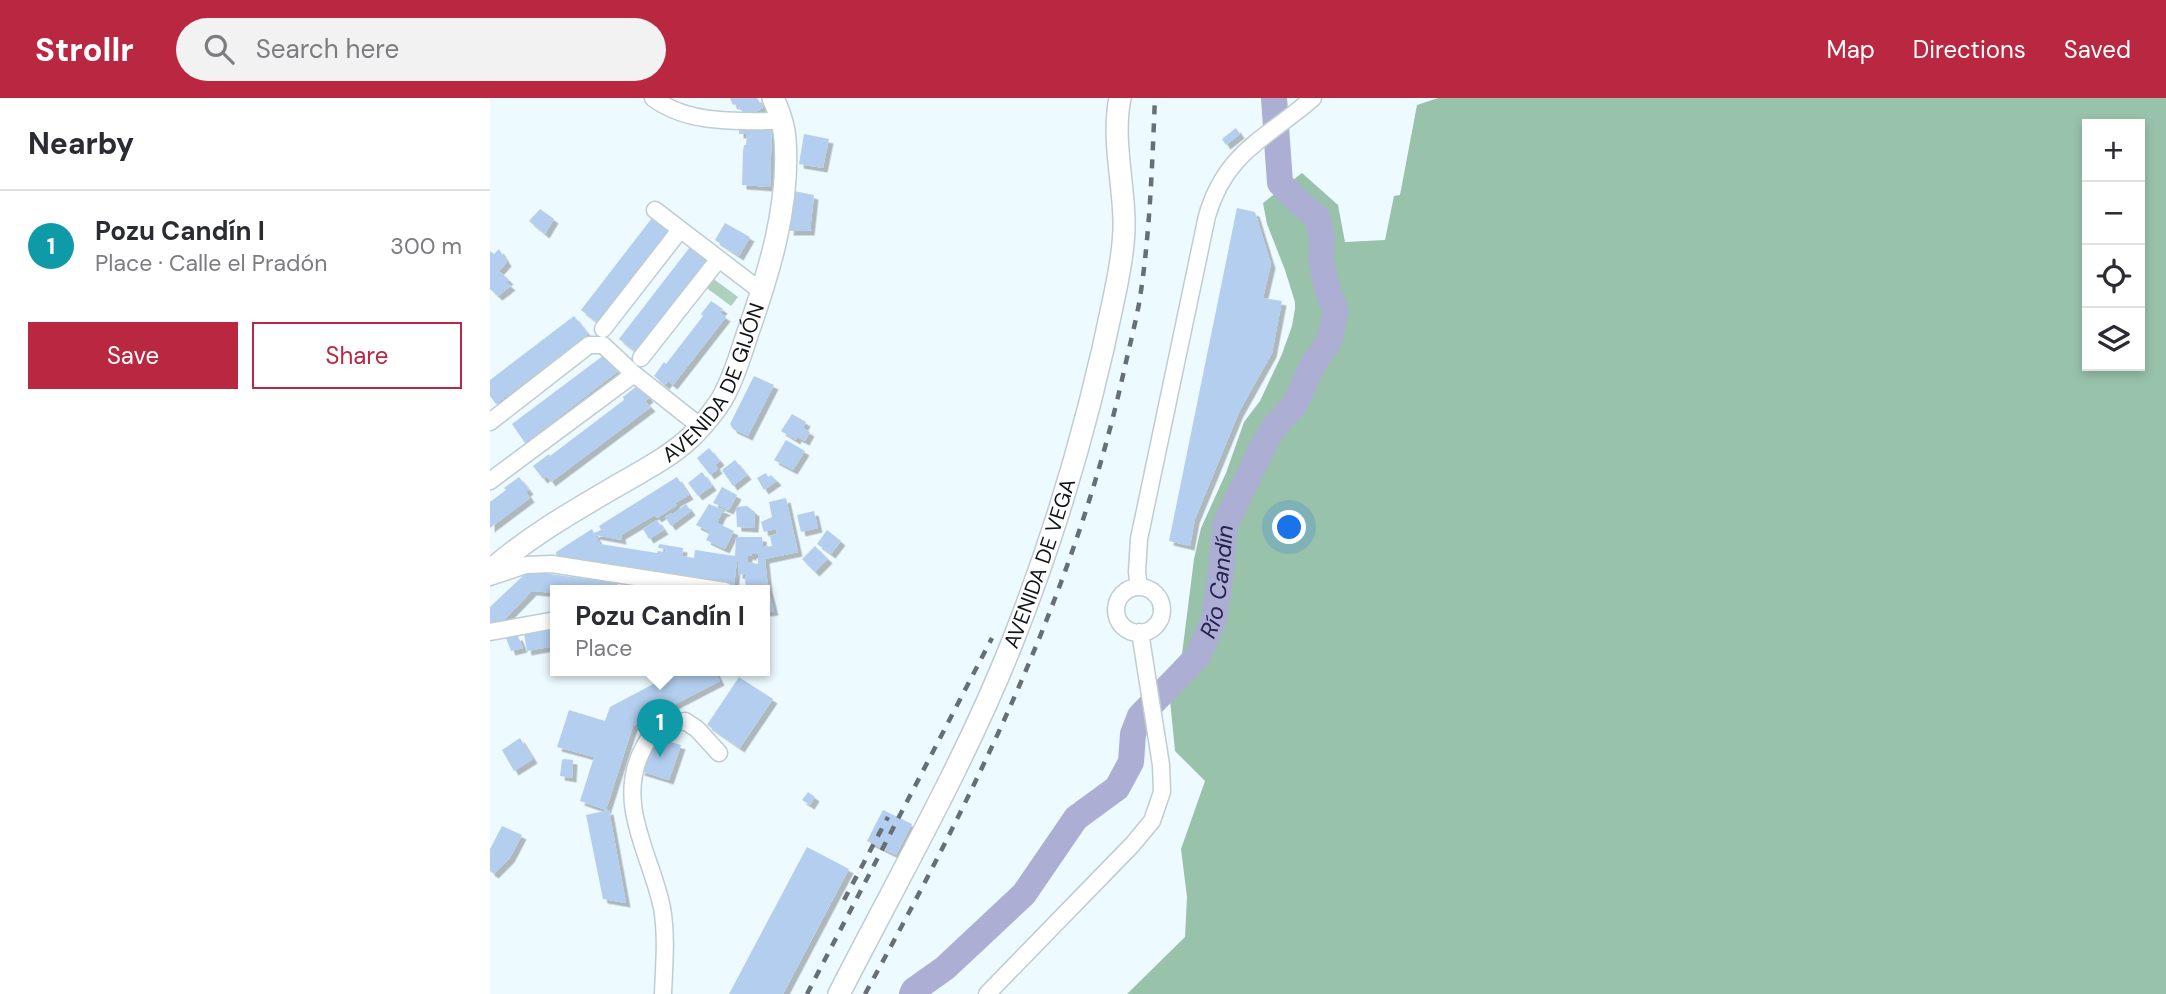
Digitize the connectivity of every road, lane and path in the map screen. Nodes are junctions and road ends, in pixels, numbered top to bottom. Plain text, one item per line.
1 (653, 98) edge
2 (773, 98) edge
3 (1120, 98) edge
4 (1312, 99) edge
5 (781, 121) junction
6 (655, 210) dead end
7 (680, 230) junction
8 (718, 260) junction
9 (762, 292) junction
10 (604, 329) dead end
11 (641, 358) dead end
12 (634, 374) junction
13 (490, 422) edge
14 (701, 427) junction
15 (490, 481) edge
16 (490, 571) edge
17 (490, 577) edge
18 (687, 585) edge
19 (1139, 587) junction
20 (550, 621) edge
21 (490, 632) edge
22 (1140, 632) junction
23 (719, 753) dead end
24 (663, 994) edge
25 (839, 994) edge
26 (987, 994) edge

1 - 5 street
2 - 5 street, AVENIDA DE GIJÓN
3 - 25 street, AVENIDA DE VEGA
4 - 19 street
5 - 9 street, AVENIDA DE GIJÓN
6 - 7 street
7 - 8 street
7 - 10 street
8 - 9 street
8 - 11 street
9 - 14 street, AVENIDA DE GIJÓN
12 - 13 street
12 - 14 street
12 - 15 street
14 - 16 street, AVENIDA DE GIJÓN
17 - 18 street
19 - 22 street
19 - 22 street
20 - 21 street
22 - 26 street
23 - 24 street

